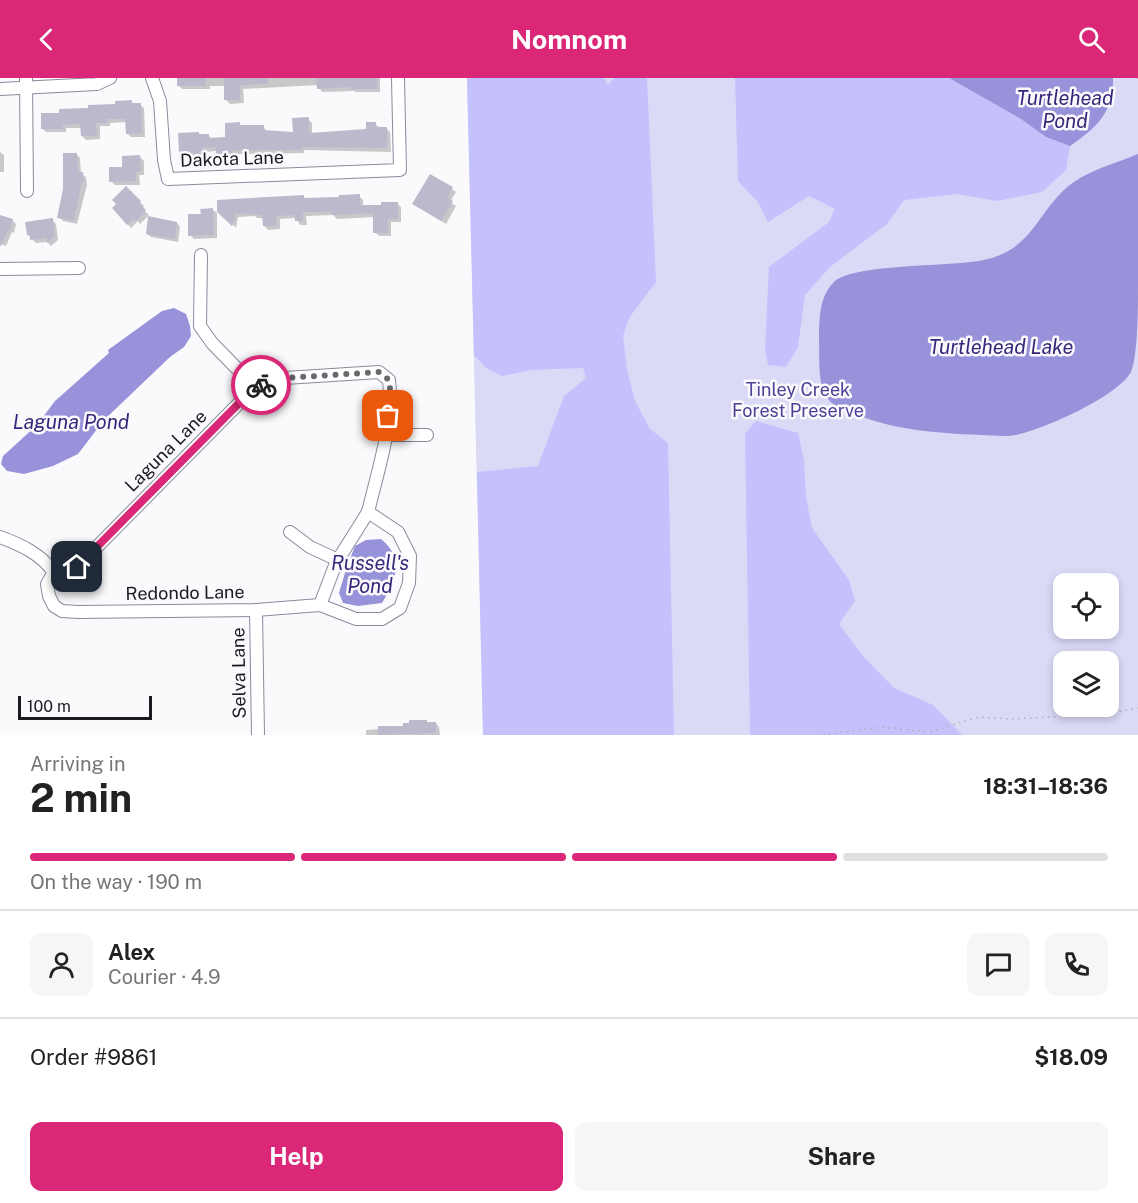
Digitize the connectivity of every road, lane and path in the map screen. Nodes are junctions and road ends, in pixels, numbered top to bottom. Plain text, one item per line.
1 (110, 78) edge
2 (152, 78) edge
3 (398, 78) edge
4 (26, 83) edge
5 (0, 89) edge
6 (27, 191) dead end
7 (201, 255) dead end
8 (79, 268) dead end
9 (0, 269) edge
10 (255, 387) junction
11 (386, 435) junction
12 (427, 435) dead end
13 (368, 512) junction
14 (290, 531) dead end
15 (0, 537) edge
16 (338, 560) junction
17 (54, 572) junction
18 (320, 605) junction
19 (256, 610) junction
20 (1138, 708) edge
21 (258, 735) edge
22 (823, 735) edge

1 - 4 street
2 - 3 street, Dakota Lane
4 - 5 street
4 - 6 street
7 - 10 street
8 - 9 street
10 - 11 street, Laguna Lane
10 - 17 street, Laguna Lane
11 - 12 street
11 - 13 street
13 - 16 street
13 - 18 street, Redondo Lane
14 - 16 street
15 - 17 street
16 - 18 street
17 - 19 street, Redondo Lane
18 - 19 street, Redondo Lane
19 - 21 street, Selva Lane
20 - 22 path

